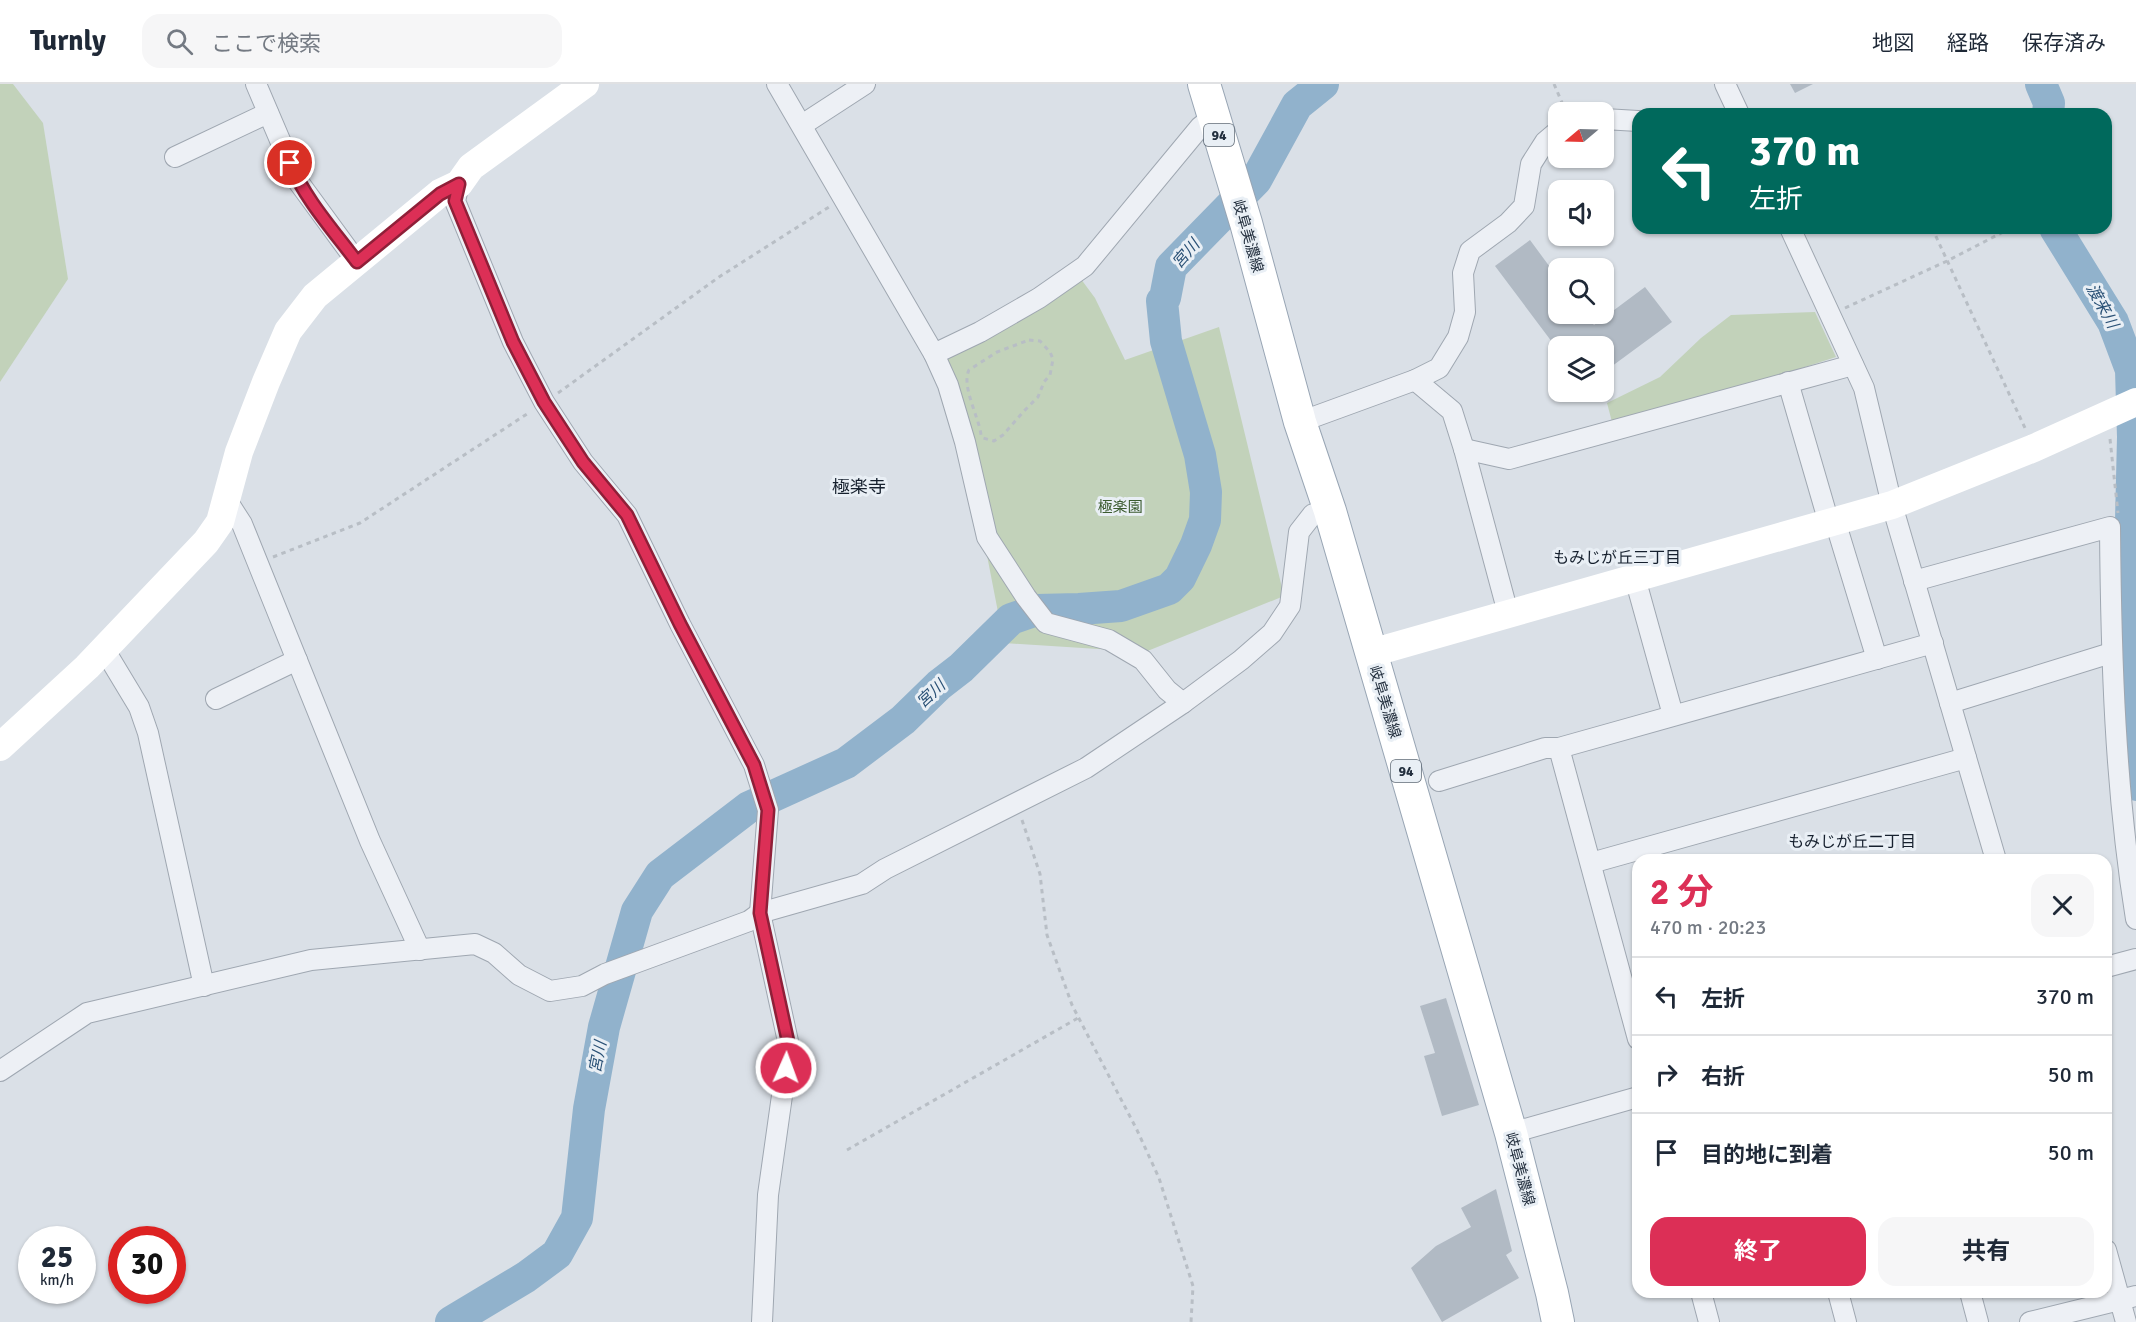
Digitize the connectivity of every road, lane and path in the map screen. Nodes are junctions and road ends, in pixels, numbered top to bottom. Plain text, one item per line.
1 (256, 84) edge
2 (585, 84) edge
3 (777, 84) edge
4 (865, 84) edge
5 (1204, 84) edge
6 (1554, 84) edge
7 (1725, 84) edge
8 (1562, 102) edge
9 (1736, 108) edge
10 (268, 113) junction
11 (1214, 116) junction
12 (1614, 120) edge
13 (1632, 121) edge
14 (802, 125) junction
15 (1548, 139) edge
16 (175, 157) dead end
17 (459, 184) junction
18 (843, 198) junction
19 (1793, 234) edge
20 (1935, 234) edge
21 (1999, 234) edge
22 (1947, 261) junction
23 (357, 262) junction
24 (1829, 315) junction
25 (934, 354) junction
26 (1853, 365) junction
27 (1415, 380) junction
28 (1788, 382) junction
29 (544, 402) junction
30 (2117, 410) edge
31 (1300, 422) junction
32 (981, 435) joint
33 (2034, 448) junction
34 (1464, 449) junction
35 (226, 499) junction
36 (1892, 505) junction
37 (1330, 511) junction
38 (1832, 522) junction
39 (2110, 527) junction
40 (258, 563) junction
41 (1635, 578) junction
42 (1914, 581) junction
43 (1508, 613) junction
44 (1933, 643) junction
45 (104, 649) junction
46 (1371, 653) junction
47 (2111, 653) junction
48 (1877, 659) junction
49 (297, 660) junction
50 (216, 699) dead end
51 (1183, 703) junction
52 (1950, 703) junction
53 (1673, 715) junction
54 (0, 747) edge
55 (1559, 748) junction
56 (1966, 758) junction
57 (1439, 781) dead end
58 (1016, 805) junction
59 (1994, 854) edge
60 (1591, 863) junction
61 (760, 913) junction
62 (2136, 919) edge
63 (420, 950) junction
64 (2136, 959) edge
65 (2112, 965) edge
66 (1630, 976) edge
67 (204, 986) junction
68 (1632, 992) edge
69 (1078, 1018) junction
70 (0, 1071) edge
71 (1632, 1099) edge
72 (1511, 1133) junction
73 (847, 1150) dead end
74 (2112, 1263) edge
75 (1703, 1298) edge
76 (1840, 1298) edge
77 (1972, 1298) edge
78 (2128, 1298) edge
79 (762, 1322) edge
80 (1191, 1322) edge
81 (1558, 1322) edge
82 (1709, 1322) edge
83 (1846, 1322) edge
84 (1978, 1322) edge
85 (2030, 1322) edge
86 (2126, 1322) edge

1 - 10 street
2 - 17 street
3 - 14 street
4 - 14 street
5 - 11 main road, 岐阜美濃線 / 94
6 - 8 path
7 - 9 street
10 - 16 street
10 - 23 street
11 - 25 street
11 - 31 main road, 岐阜美濃線 / 94
12 - 13 street
14 - 18 street
15 - 27 street
17 - 23 street
17 - 29 street
18 - 25 street
18 - 29 path
19 - 24 street
20 - 22 path
21 - 22 path
22 - 24 path
22 - 33 path
23 - 35 street
24 - 26 street
25 - 51 street
26 - 28 street
26 - 36 street
27 - 31 street
27 - 34 street
28 - 34 street
28 - 38 street
29 - 40 path
29 - 61 street
30 - 33 street
30 - 39 path
31 - 37 main road, 岐阜美濃線 / 94
32 - 32 path
33 - 36 street
34 - 43 street
35 - 40 street
35 - 45 street
36 - 38 street
36 - 42 street
37 - 46 main road, 岐阜美濃線 / 94
37 - 51 street
38 - 41 street
38 - 48 street
39 - 42 street
39 - 47 street
40 - 49 street
41 - 43 street
41 - 53 street
42 - 44 street
43 - 46 street
44 - 48 street
44 - 52 street
45 - 54 street
45 - 67 street
46 - 72 main road, 岐阜美濃線 / 94
47 - 52 street
47 - 62 street
48 - 53 street
49 - 50 street
49 - 63 street
51 - 58 street
52 - 56 street
53 - 55 street
55 - 57 street
55 - 60 street
56 - 59 street
56 - 60 street
58 - 61 street
58 - 69 path
60 - 66 street
61 - 63 street
61 - 79 street
63 - 67 street
64 - 65 street
66 - 68 street
67 - 70 street
69 - 73 path
69 - 80 path
71 - 72 street
72 - 81 main road, 岐阜美濃線 / 94
74 - 78 street
75 - 82 street
76 - 83 street
77 - 84 street
78 - 85 street
78 - 86 street

